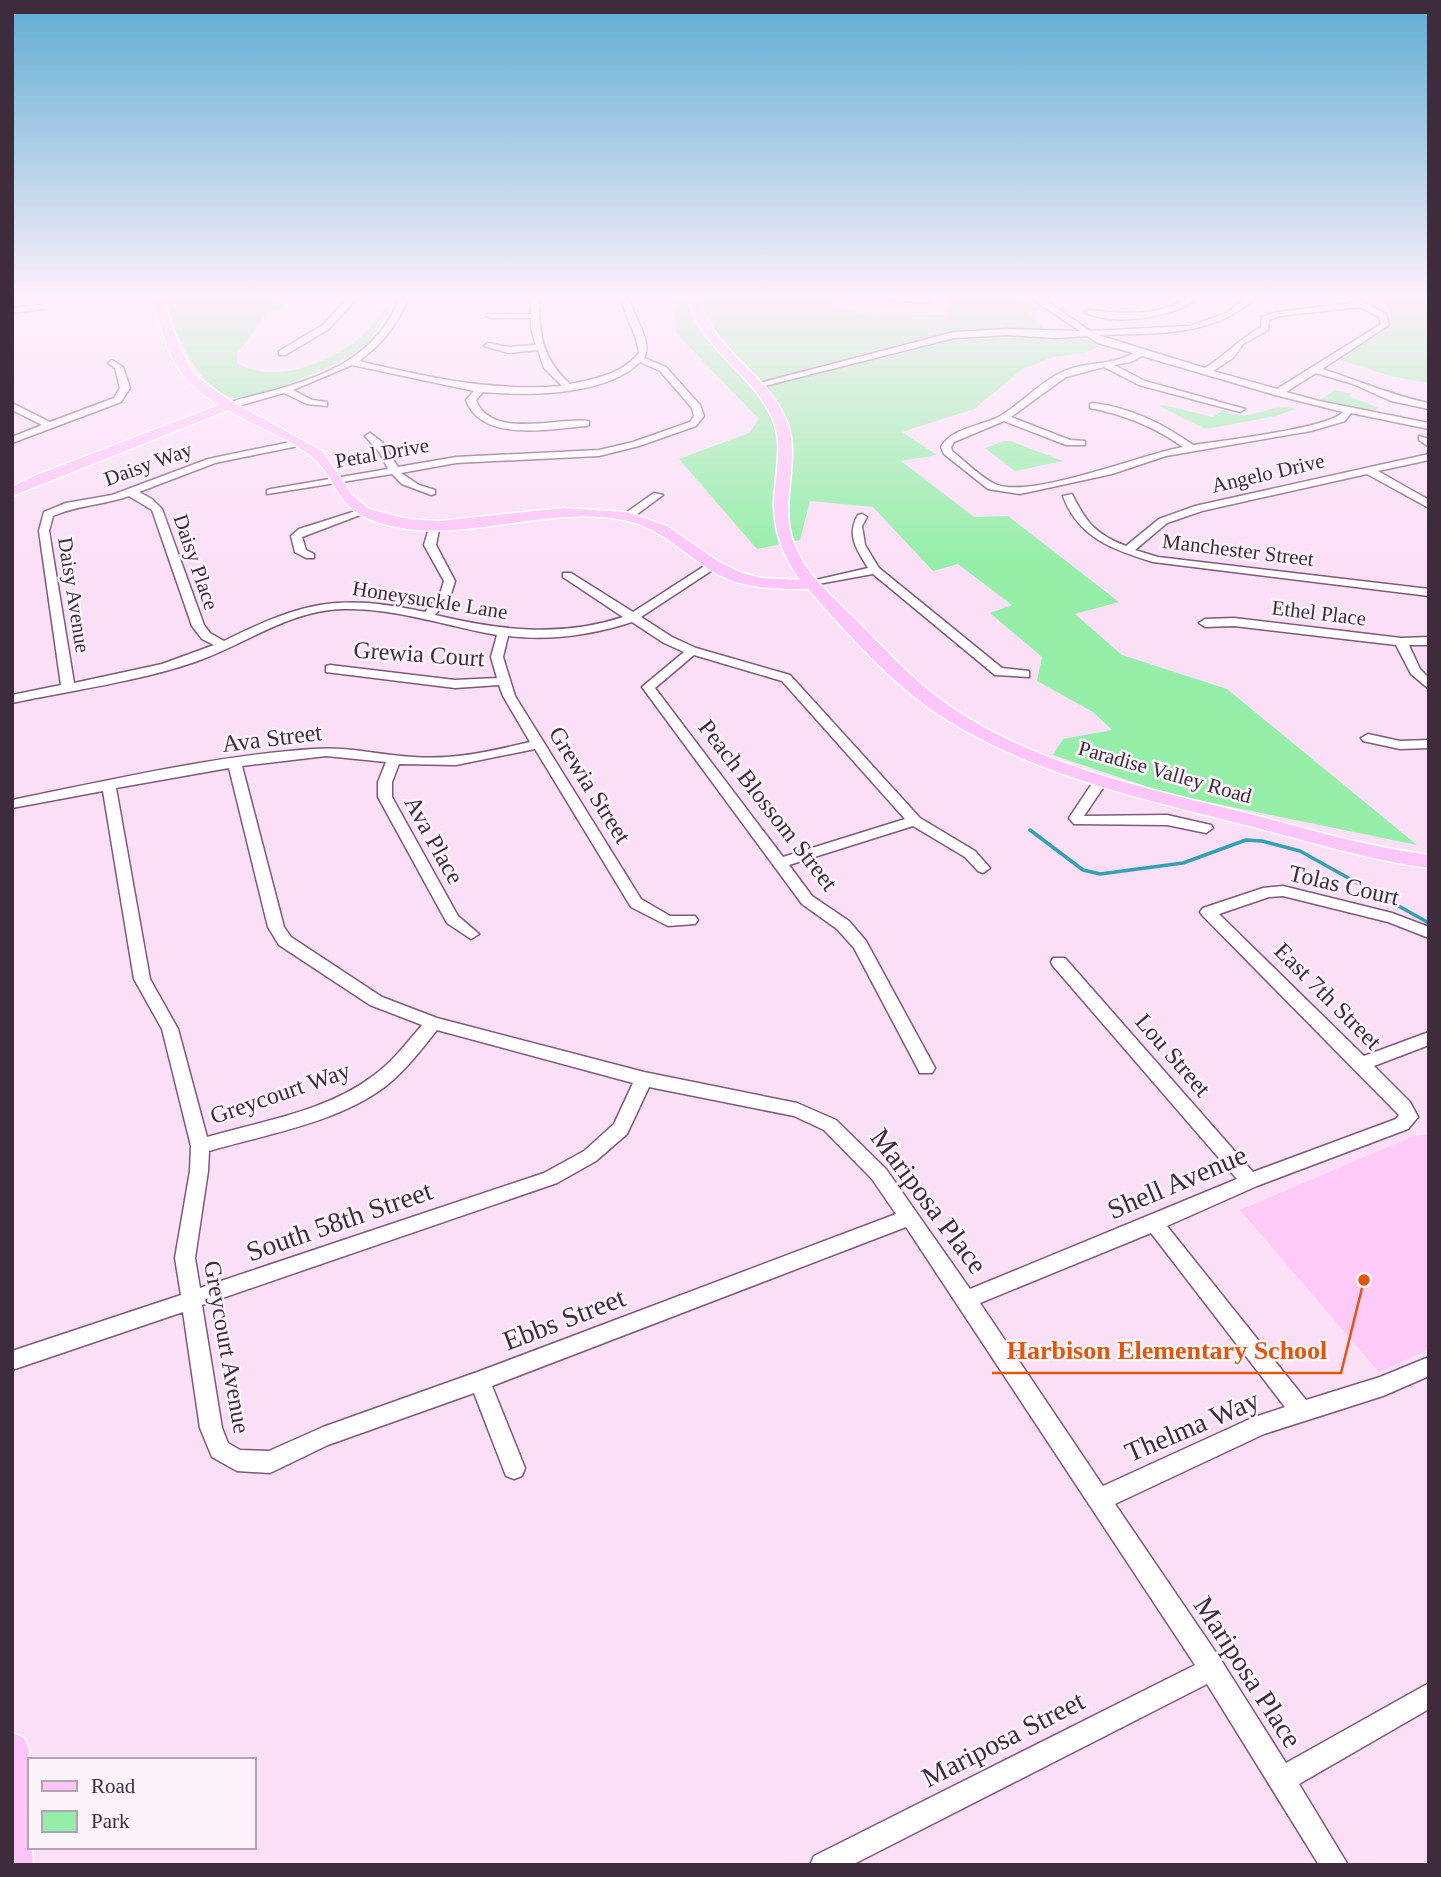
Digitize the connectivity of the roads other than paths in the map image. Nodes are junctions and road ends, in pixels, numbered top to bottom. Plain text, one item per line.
1 (124, 386) edge
2 (199, 386) edge
3 (295, 386) edge
4 (455, 386) edge
5 (574, 386) edge
6 (678, 386) edge
7 (758, 386) edge
8 (1045, 386) edge
9 (1153, 386) edge
10 (1253, 386) edge
11 (1291, 386) edge
12 (1365, 386) edge
13 (569, 387) joint
14 (284, 390) junction
15 (479, 391) junction
16 (1279, 393) junction
17 (324, 404) dead end
18 (230, 405) junction
19 (12, 406) edge
20 (1093, 406) dead end
21 (1429, 406) edge
22 (1240, 409) dead end
23 (1348, 411) junction
24 (1004, 418) junction
25 (586, 423) dead end
26 (50, 426) junction
27 (1429, 426) edge
28 (370, 436) dead end
29 (12, 440) edge
30 (300, 443) junction
31 (1082, 443) dead end
32 (1192, 449) junction
33 (1429, 457) edge
34 (1368, 470) junction
35 (393, 472) junction
36 (336, 481) junction
37 (12, 492) edge
38 (130, 492) junction
39 (271, 492) dead end
40 (431, 492) dead end
41 (658, 495) dead end
42 (1068, 496) dead end
43 (1429, 505) edge
44 (51, 512) joint
45 (363, 512) junction
46 (628, 516) junction
47 (862, 517) dead end
48 (435, 525) junction
49 (1127, 551) junction
50 (310, 556) dead end
51 (713, 565) junction
52 (875, 570) junction
53 (567, 575) dead end
54 (811, 584) junction
55 (1429, 593) edge
56 (428, 616) junction
57 (630, 618) junction
58 (1205, 623) dead end
59 (503, 633) junction
60 (1429, 641) edge
61 (1401, 642) junction
62 (225, 646) junction
63 (692, 651) junction
64 (330, 669) dead end
65 (1025, 674) dead end
66 (505, 681) junction
67 (1429, 685) edge
68 (68, 686) junction
69 (12, 699) edge
70 (1368, 738) dead end
71 (538, 744) junction
72 (1429, 744) edge
73 (394, 758) junction
74 (235, 765) junction
75 (1100, 782) junction
76 (108, 786) junction
77 (12, 804) edge
78 (915, 821) junction
79 (1206, 828) dead end
80 (1429, 862) edge
81 (779, 863) junction
82 (984, 868) dead end
83 (1208, 912) joint
84 (690, 920) dead end
85 (1429, 933) edge
86 (471, 934) dead end
87 (1059, 962) dead end
88 (433, 1023) junction
89 (1429, 1038) edge
90 (1362, 1064) junction
91 (926, 1068) dead end
92 (644, 1079) junction
93 (1409, 1117) joint
94 (200, 1146) junction
95 (1251, 1181) junction
96 (909, 1217) junction
97 (1154, 1223) junction
98 (967, 1300) junction
99 (192, 1301) junction
100 (12, 1361) edge
101 (1429, 1366) edge
102 (480, 1381) junction
103 (1303, 1413) junction
104 (237, 1460) joint
105 (514, 1468) dead end
106 (1098, 1500) junction
107 (1212, 1669) junction
108 (1429, 1695) edge
109 (12, 1750) edge
110 (1281, 1780) junction
111 (15, 1865) edge
112 (823, 1865) edge
113 (1335, 1865) edge

1 - 26 street
2 - 18 main road
3 - 14 street
4 - 15 street
5 - 13 street
6 - 35 street, Petal Drive
7 - 54 main road, Paradise Valley Road
8 - 24 street
9 - 22 street
10 - 16 street
11 - 16 street
12 - 21 street
13 - 15 street
14 - 17 street
14 - 18 street
15 - 25 street
16 - 23 street
18 - 30 main road
18 - 37 main road
19 - 26 street
20 - 32 street
23 - 27 street
23 - 32 street
24 - 31 street
24 - 32 street
26 - 29 street
28 - 35 street
30 - 36 main road
30 - 38 street, Daisy Way
33 - 34 street, Angelo Drive
34 - 43 street
34 - 49 street, Angelo Drive
35 - 36 street, Petal Drive
35 - 40 street
36 - 39 street, Petal Drive
36 - 45 main road
38 - 44 street, Daisy Way
38 - 62 street, Daisy Place
41 - 46 street
42 - 49 street, Manchester Street
44 - 68 street, Daisy Avenue
45 - 48 main road
45 - 50 street
46 - 48 main road
46 - 51 main road
47 - 52 street
48 - 56 street
49 - 55 street, Manchester Street
51 - 54 main road
51 - 57 street, Honeysuckle Lane
52 - 54 street
52 - 65 street
53 - 57 street
54 - 75 main road, Paradise Valley Road
56 - 59 street, Honeysuckle Lane
56 - 62 street, Honeysuckle Lane
57 - 59 street, Honeysuckle Lane
57 - 63 street
58 - 61 street, Ethel Place
59 - 66 street, Grewia Street
60 - 61 street, Ethel Place
61 - 67 street
62 - 68 street, Honeysuckle Lane
63 - 78 street
63 - 81 street, Peach Blossom Street
64 - 66 street, Grewia Court
66 - 71 street, Grewia Street
68 - 69 street, Honeysuckle Lane
70 - 72 street
71 - 73 street, Ava Street
71 - 84 street, Grewia Street
73 - 74 street, Ava Street
73 - 86 street, Ava Place
74 - 76 street, Ava Street
74 - 88 street, Mariposa Place
75 - 79 street
75 - 80 main road, Paradise Valley Road
76 - 77 street, Ava Street
76 - 94 street, Greycourt Avenue
78 - 81 street
78 - 82 street
81 - 91 street, Peach Blossom Street
83 - 85 street, Tolas Court
83 - 90 street, East 7th Street
87 - 95 street, Lou Street
88 - 92 street, Mariposa Place
88 - 94 street, Greycourt Way
89 - 90 street
90 - 93 street, East 7th Street
92 - 96 street, Mariposa Place
92 - 99 street, South 58th Street
93 - 95 street, Shell Avenue
94 - 99 street, Greycourt Avenue
95 - 97 street, Shell Avenue
96 - 98 street, Mariposa Place
96 - 102 street, Ebbs Street
97 - 98 street, Shell Avenue
97 - 103 street
98 - 106 street, Mariposa Place
99 - 100 street, South 58th Street
99 - 104 street, Greycourt Avenue
101 - 103 street, Thelma Way
102 - 104 street, Ebbs Street
102 - 105 street
103 - 106 street, Thelma Way
106 - 107 street, Mariposa Place
107 - 110 street, Mariposa Place
107 - 112 street, Mariposa Street
108 - 110 street
109 - 111 main road
110 - 113 street, Mariposa Place

